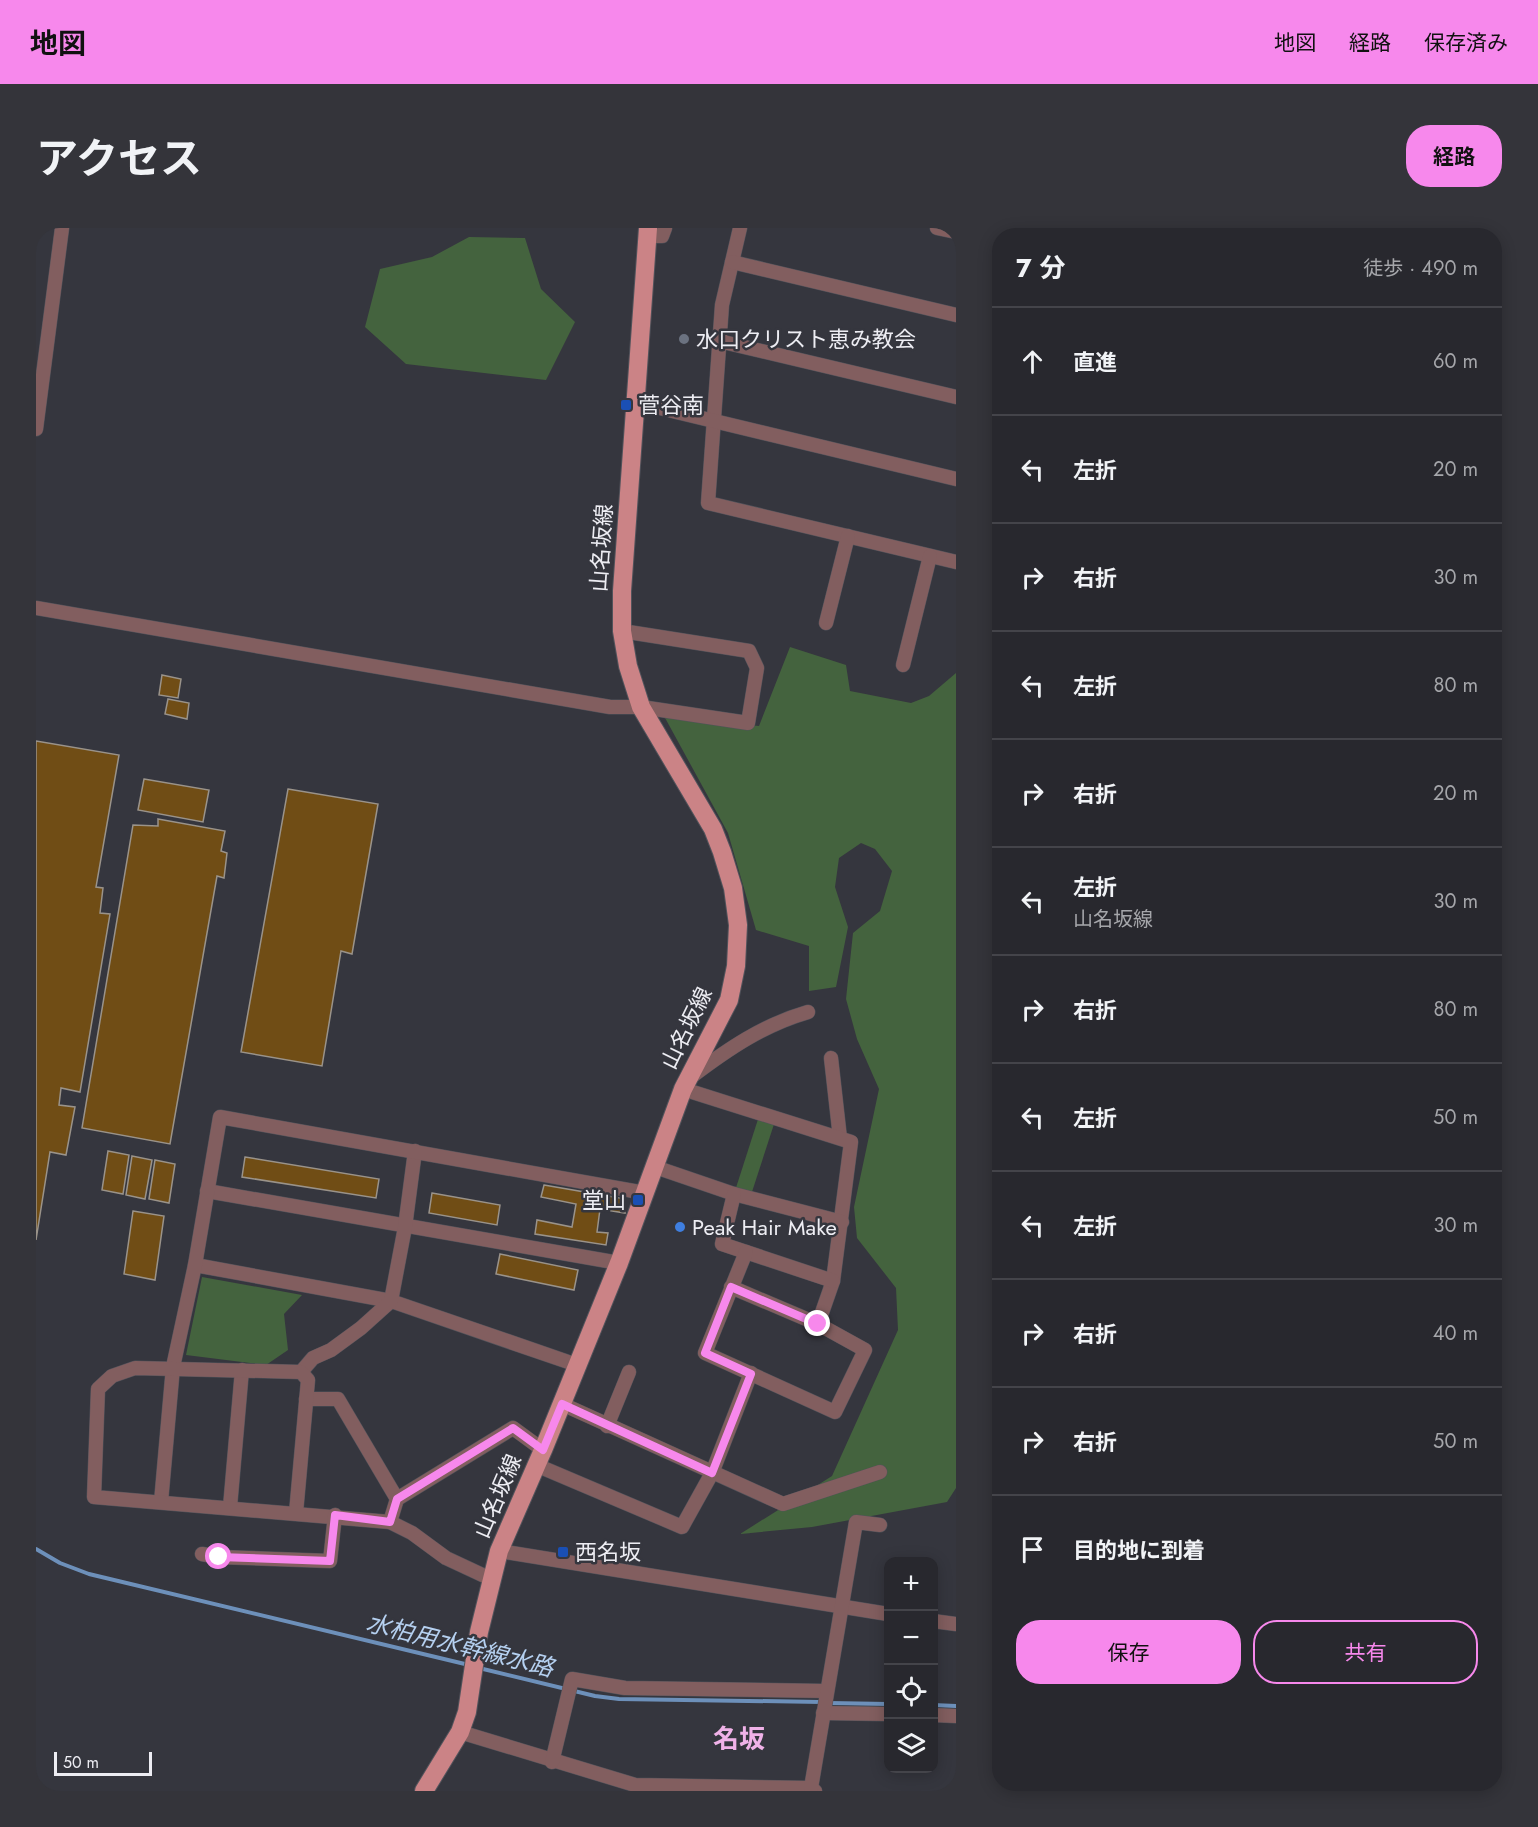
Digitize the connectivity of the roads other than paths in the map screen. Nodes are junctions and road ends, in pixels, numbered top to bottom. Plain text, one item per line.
1 (62, 228) edge
2 (665, 228) edge
3 (740, 228) edge
4 (937, 228) edge
5 (648, 232) edge
6 (956, 232) edge
7 (732, 262) junction
8 (956, 315) edge
9 (719, 341) junction
10 (956, 397) edge
11 (635, 402) junction
12 (712, 420) junction
13 (36, 429) edge
14 (956, 479) edge
15 (848, 536) junction
16 (930, 556) junction
17 (956, 562) edge
18 (36, 608) edge
19 (826, 623) dead end
20 (622, 631) junction
21 (903, 665) dead end
22 (640, 707) junction
23 (808, 1012) dead end
24 (831, 1058) dead end
25 (685, 1085) junction
26 (840, 1138) junction
27 (415, 1151) junction
28 (655, 1167) junction
29 (207, 1191) junction
30 (645, 1193) junction
31 (734, 1194) junction
32 (842, 1222) junction
33 (405, 1227) junction
34 (746, 1252) junction
35 (618, 1263) junction
36 (195, 1265) junction
37 (833, 1281) junction
38 (731, 1287) junction
39 (391, 1301) junction
40 (818, 1324) junction
41 (578, 1365) junction
42 (173, 1367) junction
43 (242, 1370) junction
44 (302, 1372) junction
45 (629, 1372) dead end
46 (751, 1374) junction
47 (306, 1399) junction
48 (562, 1404) junction
49 (607, 1426) junction
50 (540, 1458) junction
51 (880, 1472) dead end
52 (712, 1473) junction
53 (397, 1499) junction
54 (161, 1502) junction
55 (230, 1507) junction
56 (296, 1513) junction
57 (335, 1515) junction
58 (390, 1522) junction
59 (880, 1525) dead end
60 (499, 1551) junction
61 (202, 1554) dead end
62 (491, 1579) junction
63 (842, 1607) junction
64 (884, 1613) edge
65 (938, 1622) edge
66 (956, 1624) edge
67 (826, 1691) junction
68 (823, 1713) junction
69 (884, 1714) edge
70 (938, 1715) edge
71 (956, 1716) edge
72 (460, 1732) junction
73 (552, 1762) junction
74 (660, 1788) edge
75 (813, 1790) edge
76 (424, 1791) edge

1 - 13 street
2 - 5 street
3 - 7 street
4 - 6 street
5 - 11 main road, 山名坂線
7 - 8 street
7 - 9 street
9 - 10 street
9 - 12 street
11 - 12 street
11 - 20 main road, 山名坂線
12 - 14 street
12 - 15 street
15 - 16 street
15 - 19 street
16 - 17 street
16 - 21 street
18 - 22 street
20 - 22 main road, 山名坂線
20 - 22 street
22 - 25 main road, 山名坂線
23 - 25 street
24 - 26 street
25 - 26 street
25 - 28 main road, 山名坂線
26 - 32 street
27 - 29 street
27 - 30 street
27 - 33 street
28 - 30 main road, 山名坂線
28 - 31 street
29 - 33 street
29 - 36 street
30 - 35 main road, 山名坂線
31 - 32 street
31 - 34 street
32 - 37 street
33 - 35 street
33 - 39 street
34 - 37 street
34 - 38 street
35 - 41 main road, 山名坂線
36 - 39 street
36 - 42 street
37 - 40 street
38 - 40 street
38 - 46 street
39 - 41 street
39 - 44 street
40 - 46 street
41 - 48 main road, 山名坂線
42 - 43 street
42 - 54 street
42 - 54 street
43 - 44 street
43 - 55 street
44 - 47 street
45 - 49 street
46 - 52 street
47 - 53 street
47 - 56 street
48 - 49 street
48 - 50 main road, 山名坂線
49 - 52 street
50 - 52 street
50 - 53 street
50 - 60 main road, 山名坂線
51 - 52 street
53 - 58 street
54 - 55 street
55 - 56 street
56 - 57 street
57 - 58 street
57 - 61 street
58 - 62 street
59 - 63 street
60 - 62 main road, 山名坂線
60 - 63 street
62 - 72 main road, 山名坂線
63 - 64 street
63 - 67 street
65 - 66 street
67 - 68 street
67 - 73 street
68 - 69 street
68 - 75 street
70 - 71 street
72 - 73 street
72 - 76 main road, 山名坂線
73 - 74 street
74 - 75 street

